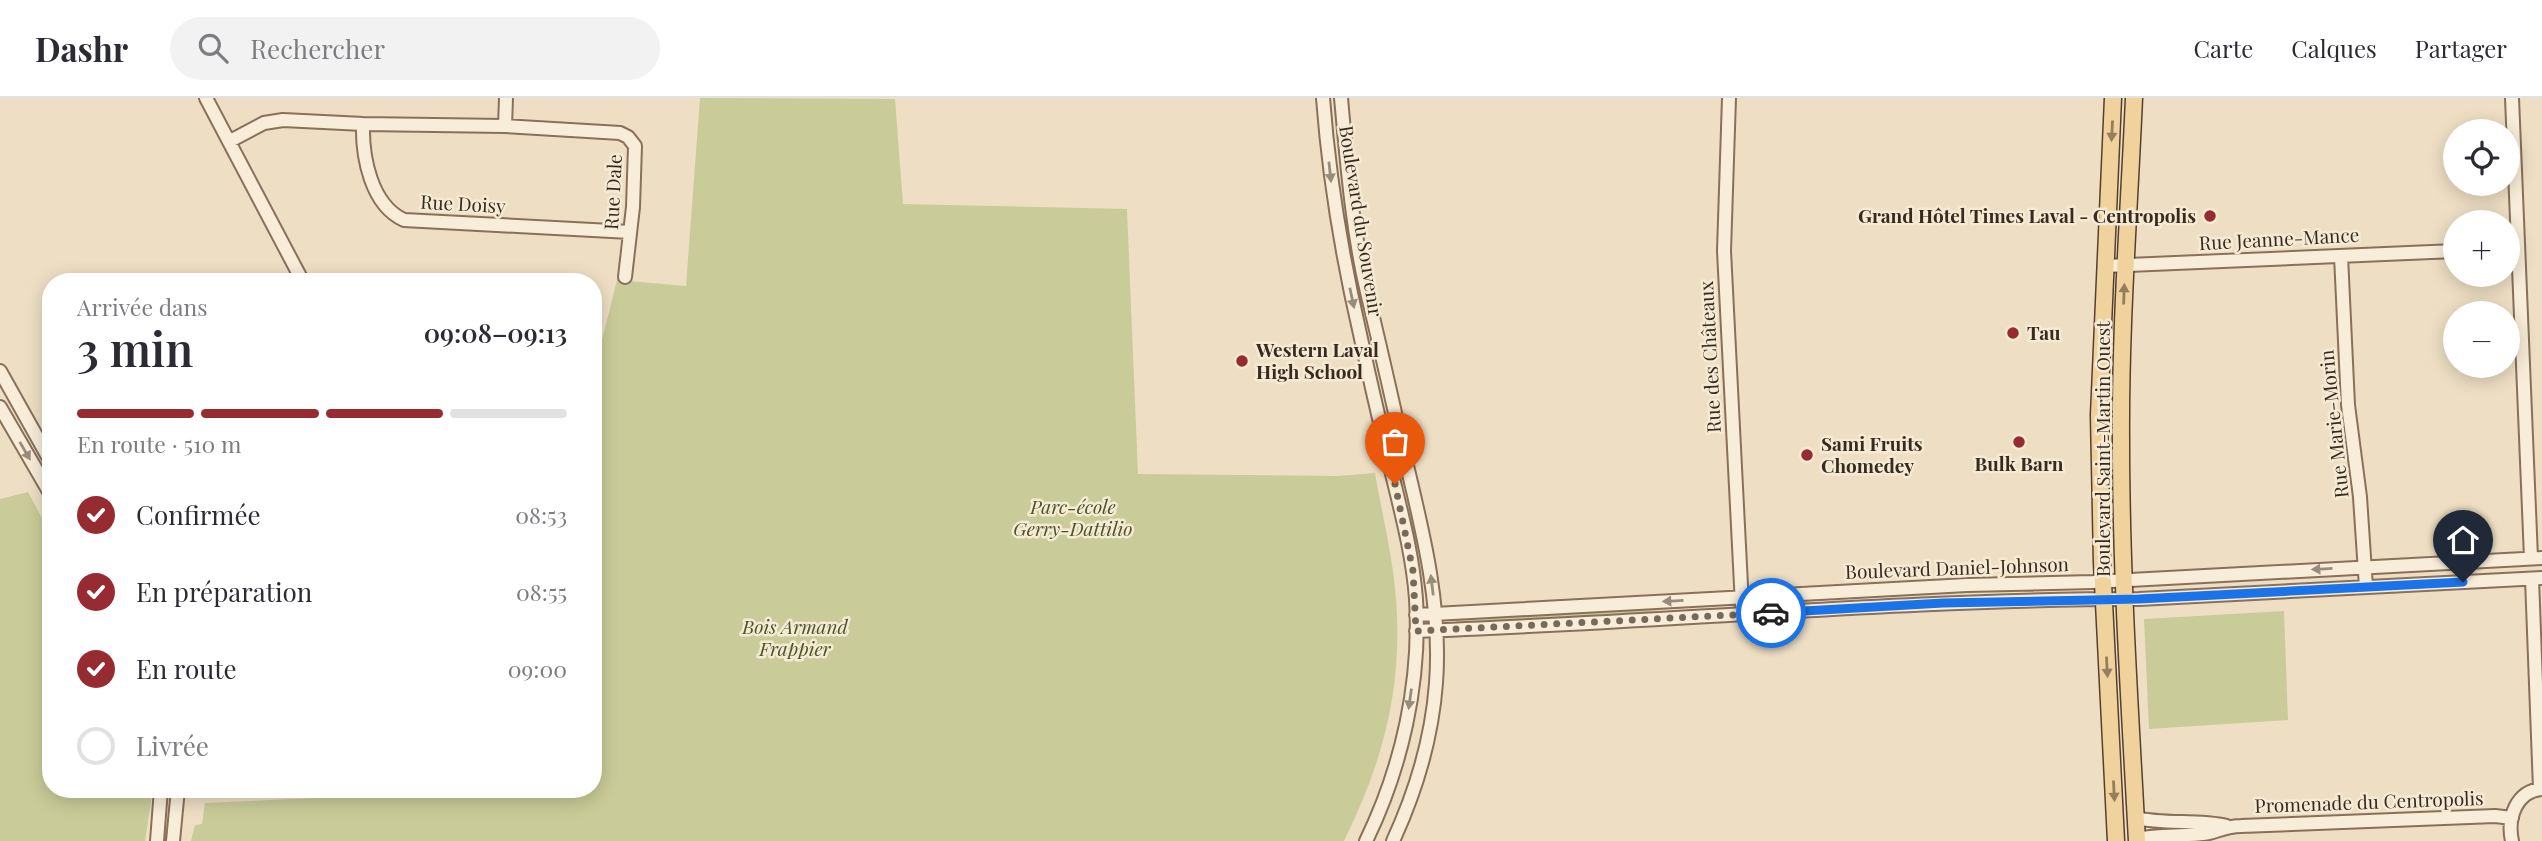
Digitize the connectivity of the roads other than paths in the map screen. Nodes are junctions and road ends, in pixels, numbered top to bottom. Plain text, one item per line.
1 (206, 98) edge
2 (506, 98) edge
3 (1323, 98) edge
4 (1341, 98) edge
5 (1729, 98) edge
6 (2113, 98) edge
7 (2134, 98) edge
8 (2512, 98) edge
9 (363, 124) junction
10 (505, 126) junction
11 (230, 141) junction
12 (2513, 210) edge
13 (630, 232) junction
14 (2443, 252) edge
15 (2341, 256) junction
16 (2126, 265) junction
17 (2105, 266) junction
18 (298, 273) edge
19 (625, 277) dead end
20 (2516, 287) edge
21 (0, 371) edge
22 (0, 407) edge
23 (42, 446) edge
24 (42, 479) edge
25 (2537, 558) edge
26 (2365, 567) junction
27 (2124, 579) junction
28 (2537, 579) edge
29 (2103, 581) junction
30 (2366, 587) junction
31 (1741, 597) junction
32 (2104, 599) junction
33 (2125, 599) junction
34 (1435, 614) junction
35 (1742, 614) junction
36 (1416, 615) junction
37 (1436, 630) junction
38 (1416, 631) junction
39 (2541, 789) edge
40 (160, 798) edge
41 (177, 798) edge
42 (2136, 818) junction
43 (2512, 818) junction
44 (2227, 827) junction
45 (2137, 840) edge
46 (157, 841) edge
47 (173, 841) edge
48 (1367, 841) edge
49 (1393, 841) edge
50 (2116, 841) edge
51 (2512, 841) edge

1 - 11 street
2 - 10 street
3 -> 36 street, Boulevard du Souvenir
34 -> 4 street, Boulevard du Souvenir
5 - 31 street, Rue des Châteaux
6 -> 17 main road, Boulevard Saint-Martin Ouest
7 - 16 main road, Boulevard Saint-Martin Ouest
8 - 12 street
9 - 10 street, Rue Dale
9 - 11 street, Rue Dale
9 - 13 street, Rue Doisy
10 - 13 street, Rue Dale
11 - 18 street
13 - 19 street, Rue Dale
14 - 15 street, Rue Jeanne-Mance
15 - 16 street, Rue Jeanne-Mance
15 - 26 street, Rue Marie-Morin
16 - 17 street, Rue Jeanne-Mance
27 -> 16 main road, Boulevard Saint-Martin Ouest
17 - 29 main road, Boulevard Saint-Martin Ouest
20 - 25 street
21 - 23 street
22 -> 24 street
25 - 26 street, Boulevard Daniel-Johnson
26 -> 27 street, Boulevard Daniel-Johnson
26 - 30 street, Rue Marie-Morin
27 - 29 street, Boulevard Daniel-Johnson
27 - 33 main road, Boulevard Saint-Martin Ouest
28 - 30 street, Boulevard Daniel-Johnson
28 - 39 street
29 - 31 street, Boulevard Daniel-Johnson
29 - 32 main road, Boulevard Saint-Martin Ouest
30 - 33 street, Boulevard Daniel-Johnson
31 -> 34 street, Boulevard Daniel-Johnson
31 - 35 street, Rue des Châteaux
32 - 33 street, Boulevard Daniel-Johnson
32 - 35 street, Boulevard Daniel-Johnson
32 -> 50 main road, Boulevard Saint-Martin Ouest
33 - 42 main road, Boulevard Saint-Martin Ouest
34 - 36 street, Boulevard Daniel-Johnson
34 - 37 street, Boulevard du Souvenir
35 - 37 street, Boulevard Daniel-Johnson
36 - 38 street, Boulevard du Souvenir
37 - 38 street, Boulevard Daniel-Johnson
37 - 49 street, Boulevard du Souvenir
38 -> 48 street, Boulevard du Souvenir
39 - 43 street
40 - 46 street
41 - 47 street
42 - 44 street, Promenade du Centropolis
42 - 45 main road, Boulevard Saint-Martin Ouest
43 - 44 street, Promenade du Centropolis
43 - 51 street
44 - 45 street, Promenade du Centropolis

